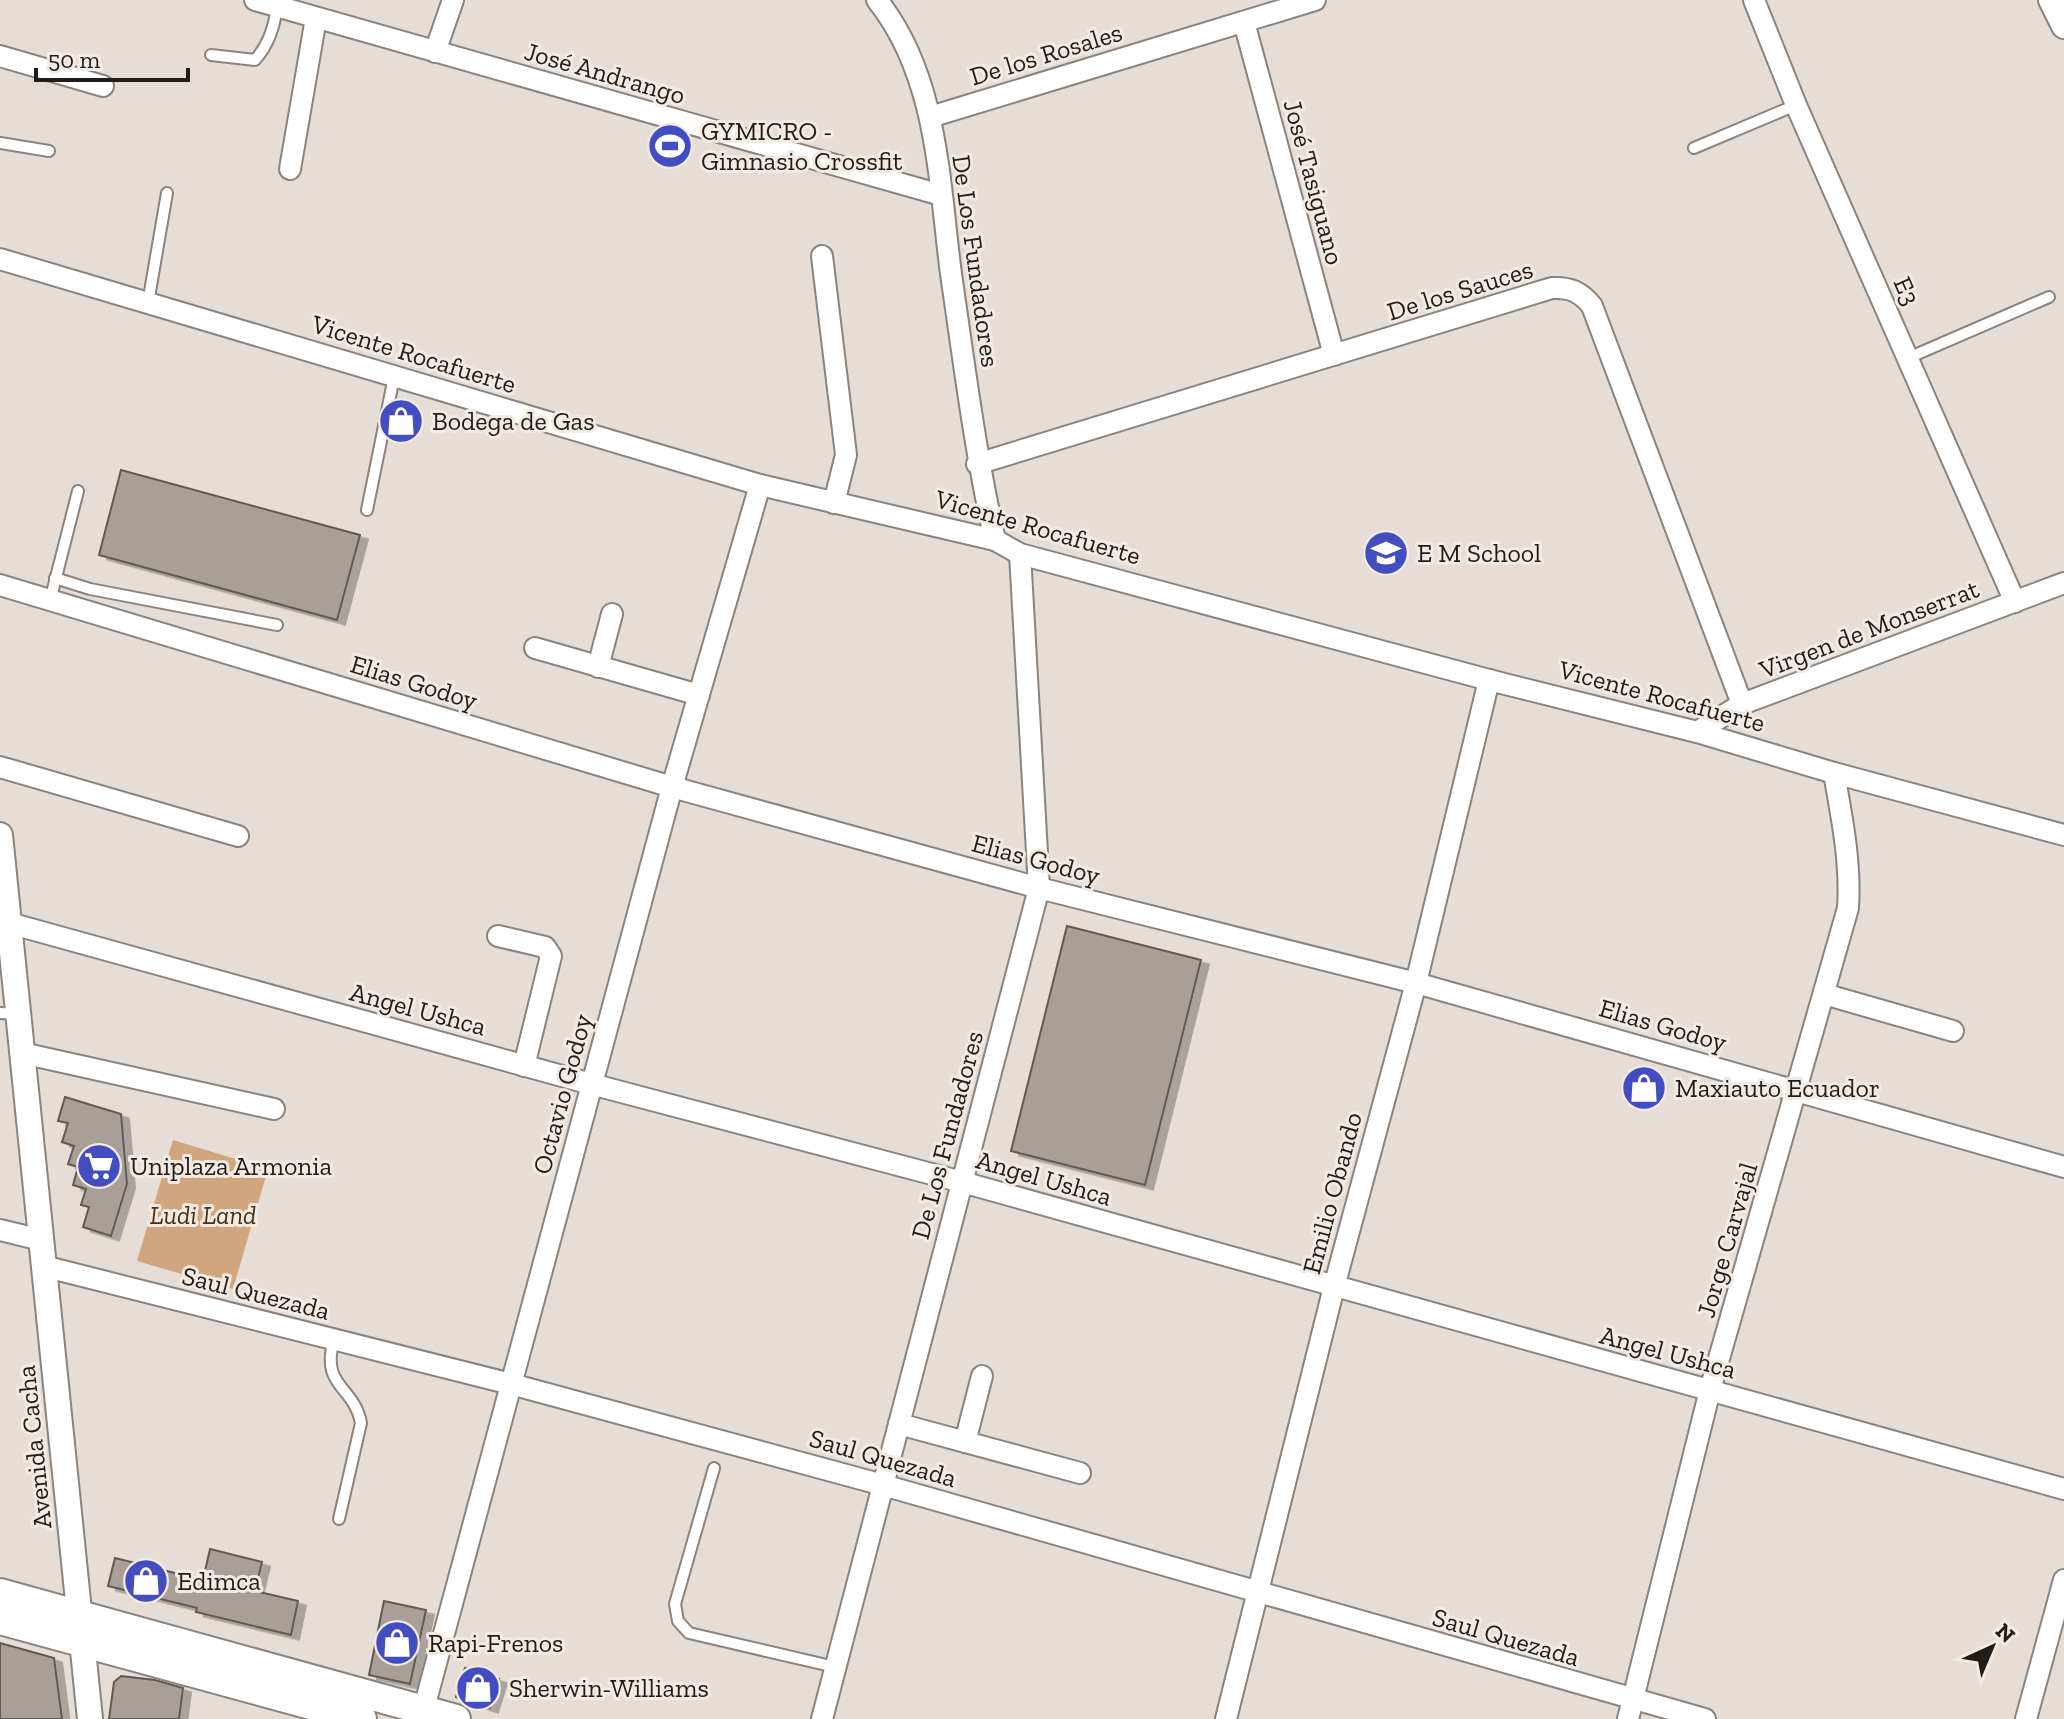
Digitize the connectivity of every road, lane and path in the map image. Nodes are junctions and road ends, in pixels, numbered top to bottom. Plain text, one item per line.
1 (255, 0) edge
2 (453, 0) edge
3 (877, 0) edge
4 (1315, 0) edge
5 (1754, 0) edge
6 (2051, 0) edge
7 (277, 7) junction
8 (1268, 7) edge
9 (316, 18) junction
10 (1244, 22) junction
11 (2064, 26) edge
12 (435, 52) junction
13 (211, 55) dead end
14 (0, 56) edge
15 (103, 86) dead end
16 (1796, 105) junction
17 (930, 117) junction
18 (0, 143) edge
19 (1694, 148) dead end
20 (49, 151) dead end
21 (290, 169) dead end
22 (167, 193) dead end
23 (941, 195) junction
24 (822, 256) dead end
25 (0, 259) edge
26 (2049, 297) dead end
27 (148, 303) junction
28 (1334, 355) junction
29 (1908, 358) junction
30 (394, 377) junction
31 (977, 464) junction
32 (760, 485) junction
33 (78, 491) dead end
34 (834, 503) junction
35 (367, 510) dead end
36 (995, 540) junction
37 (1020, 554) junction
38 (55, 578) junction
39 (2064, 583) edge
40 (0, 585) edge
41 (50, 601) junction
42 (2015, 602) junction
43 (612, 614) dead end
44 (277, 625) dead end
45 (535, 648) dead end
46 (598, 667) junction
47 (1489, 680) junction
48 (699, 695) junction
49 (1742, 704) junction
50 (1697, 732) junction
51 (0, 767) edge
52 (1834, 773) junction
53 (672, 787) junction
54 (0, 835) edge
55 (2064, 835) edge
56 (238, 836) dead end
57 (1039, 888) junction
58 (3, 890) edge
59 (9, 923) junction
60 (498, 936) dead end
61 (1416, 983) junction
62 (1824, 994) junction
63 (9, 1014) edge
64 (1953, 1031) dead end
65 (22, 1053) junction
66 (524, 1066) junction
67 (591, 1084) junction
68 (1797, 1090) junction
69 (274, 1109) dead end
70 (2064, 1167) edge
71 (962, 1182) junction
72 (0, 1230) edge
73 (41, 1240) junction
74 (43, 1266) junction
75 (1334, 1287) junction
76 (334, 1339) junction
77 (982, 1376) dead end
78 (511, 1384) junction
79 (1710, 1390) junction
80 (899, 1424) junction
81 (965, 1442) junction
82 (714, 1468) dead end
83 (1080, 1473) dead end
84 (883, 1485) junction
85 (2064, 1489) edge
86 (339, 1519) dead end
87 (2064, 1580) edge
88 (1257, 1592) junction
89 (0, 1593) edge
90 (0, 1620) edge
91 (81, 1629) junction
92 (835, 1667) junction
93 (1631, 1710) edge
94 (422, 1714) edge
95 (90, 1719) edge
96 (362, 1719) edge
97 (456, 1719) edge
98 (822, 1719) edge
99 (1226, 1719) edge
100 (1705, 1719) edge
101 (2026, 1719) edge

1 - 7 street, José Andrango
2 - 12 street
3 - 17 street, De Los Fundadores
4 - 8 street, De los Rosales
5 - 16 street, E3
6 - 11 street
7 - 9 street, José Andrango
7 - 13 lane
8 - 10 street, De los Rosales
9 - 12 street, José Andrango
9 - 21 street
10 - 17 street, De los Rosales
10 - 28 street, José Tasiguano
12 - 23 street, José Andrango
14 - 15 street
16 - 19 lane
16 - 29 street, E3
17 - 23 street, De Los Fundadores
18 - 20 lane
22 - 27 lane
23 - 31 street, De Los Fundadores
24 - 34 street
25 - 27 street, Vicente Rocafuerte
26 - 29 lane
27 - 30 street, Vicente Rocafuerte
28 - 31 street, De los Sauces
28 - 49 street, De los Sauces
29 - 42 street, E3
30 - 32 street, Vicente Rocafuerte
30 - 35 lane
31 - 36 street, De Los Fundadores
32 - 34 street, Vicente Rocafuerte
32 - 48 street, Octavio Godoy
33 - 38 lane
34 - 36 street, Vicente Rocafuerte
36 - 37 street, Vicente Rocafuerte
37 - 47 street, Vicente Rocafuerte
37 - 57 street, De Los Fundadores
38 - 41 lane
38 - 44 lane
39 - 42 street, Virgen de Monserrat
40 - 41 street, Elias Godoy
41 - 53 street, Elias Godoy
42 - 49 street, Virgen de Monserrat
43 - 46 street
45 - 46 street
46 - 48 street
47 - 50 street, Vicente Rocafuerte
47 - 61 street, Emilio Obando
48 - 53 street, Octavio Godoy
49 - 50 street, Virgen de Monserrat
50 - 52 street, Vicente Rocafuerte
51 - 56 street
52 - 55 street, Vicente Rocafuerte
52 - 62 street, Jorge Carvajal
53 - 57 street, Elias Godoy
53 - 67 street, Octavio Godoy
54 - 58 street, Avenida Cacha
57 - 61 street, Elias Godoy
57 - 71 street, De Los Fundadores
58 - 59 street, Avenida Cacha
59 - 63 street, Avenida Cacha
59 - 66 street, Angel Ushca
60 - 66 street
61 - 68 street, Elias Godoy
61 - 75 street, Emilio Obando
62 - 64 street
62 - 68 street, Jorge Carvajal
63 - 65 street, Avenida Cacha
65 - 69 street
65 - 73 street, Avenida Cacha
66 - 67 street, Angel Ushca
67 - 71 street, Angel Ushca
67 - 78 street, Octavio Godoy
68 - 70 street, Elias Godoy
68 - 79 street, Jorge Carvajal
71 - 75 street, Angel Ushca
71 - 80 street, De Los Fundadores
72 - 73 street
73 - 74 street, Avenida Cacha
74 - 76 street, Saul Quezada
74 - 91 street, Avenida Cacha
75 - 79 street, Angel Ushca
75 - 88 street, Emilio Obando
76 - 78 street, Saul Quezada
76 - 86 lane
77 - 81 street
78 - 84 street, Saul Quezada
78 - 94 street, Octavio Godoy
79 - 85 street, Angel Ushca
79 - 93 street, Jorge Carvajal
80 - 81 street
80 - 84 street, De Los Fundadores
81 - 83 street
82 - 92 lane
84 - 88 street, Saul Quezada
84 - 92 street, De Los Fundadores
87 - 101 street
88 - 93 street, Saul Quezada
88 - 99 street, Emilio Obando
89 - 91 main road
90 - 91 main road
91 - 94 main road
91 - 95 street, Avenida Cacha
91 - 96 main road
92 - 98 street, De Los Fundadores
93 - 100 street, Saul Quezada
94 - 97 main road

